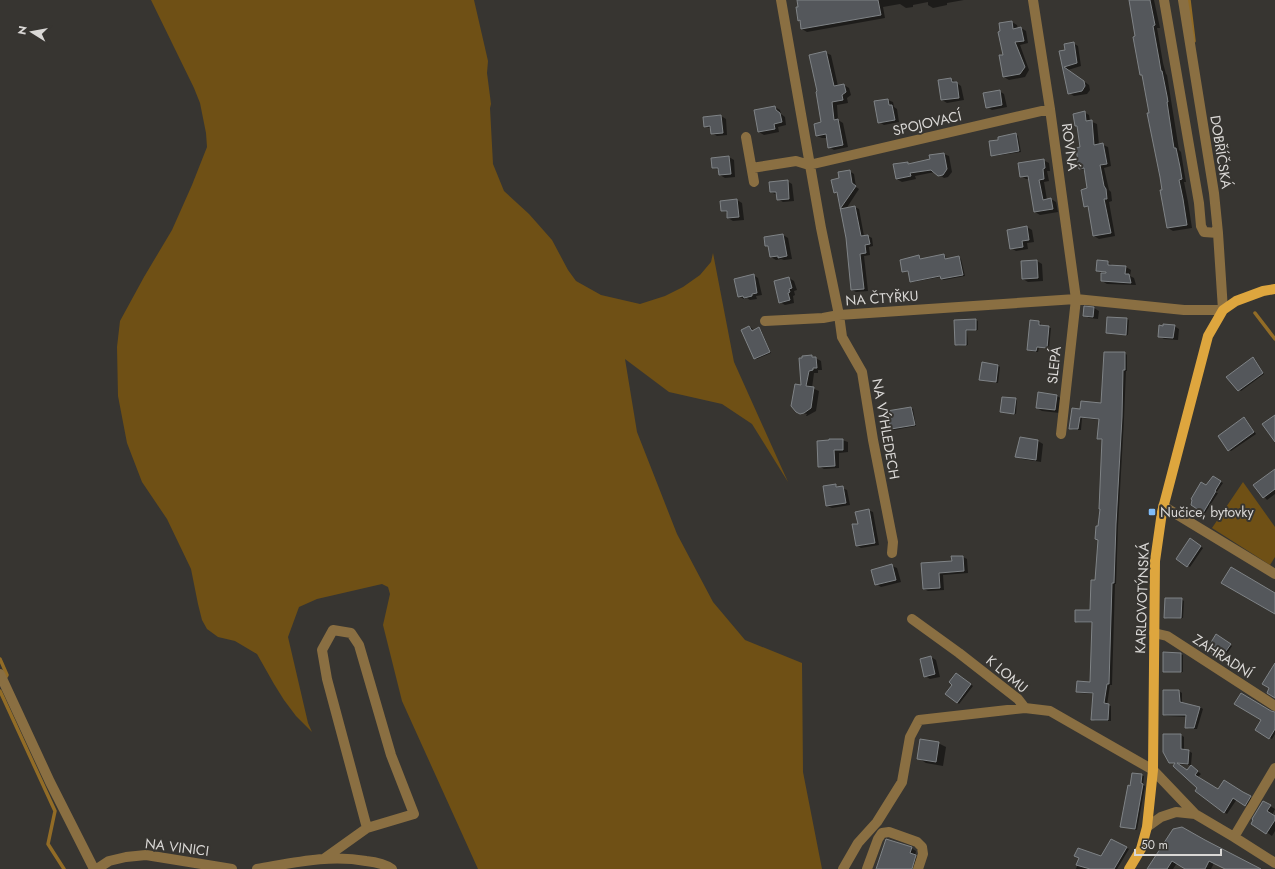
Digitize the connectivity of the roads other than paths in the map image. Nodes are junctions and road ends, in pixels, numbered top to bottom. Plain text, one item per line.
1 (780, 0) edge
2 (1033, 0) edge
3 (1164, 0) edge
4 (1183, 0) edge
5 (1198, 95) junction
6 (1180, 97) junction
7 (1050, 109) junction
8 (746, 137) dead end
9 (810, 165) junction
10 (752, 168) junction
11 (754, 182) dead end
12 (1218, 233) junction
13 (1275, 289) edge
14 (1076, 299) junction
15 (1223, 310) junction
16 (839, 315) junction
17 (765, 321) dead end
18 (1061, 434) dead end
19 (1163, 506) junction
20 (892, 553) dead end
21 (1275, 574) edge
22 (912, 619) dead end
23 (1154, 633) junction
24 (0, 674) edge
25 (1275, 706) edge
26 (1025, 708) junction
27 (1275, 768) edge
28 (1153, 770) junction
29 (1195, 814) junction
30 (1147, 827) junction
31 (368, 828) junction
32 (1234, 837) junction
33 (325, 858) junction
34 (1275, 863) edge
35 (96, 869) edge
36 (232, 869) edge
37 (257, 869) edge
38 (392, 869) edge
39 (843, 869) edge
40 (867, 869) edge
41 (918, 869) edge
42 (1129, 869) edge

1 - 9 street, NA ČTYŘKU
2 - 7 street, ROVNÁ
3 - 6 street
4 - 5 street, DOBŘÍČSKÁ
5 - 6 street
5 - 12 street, DOBŘÍČSKÁ
6 - 12 street
7 - 9 street, SPOJOVACÍ
7 - 14 street, ROVNÁ
8 - 10 street
9 - 10 street
9 - 16 street, NA ČTYŘKU
10 - 11 street
12 - 15 street, DOBŘÍČSKÁ
13 - 15 main road
14 - 15 street, NA ČTYŘKU
14 - 16 street, NA ČTYŘKU
14 - 18 street, SLEPÁ
15 - 19 main road, KARLOVOTÝNSKÁ
16 - 17 street
16 - 20 street, NA VÝHLEDECH
19 - 21 street
19 - 23 main road, KARLOVOTÝNSKÁ
22 - 26 street, K LOMU
23 - 25 street, ZAHRADNÍ
23 - 28 main road, KARLOVOTÝNSKÁ
24 - 35 street
26 - 28 street, K LOMU
26 - 39 street
27 - 32 street
28 - 29 street, K LOMU
28 - 30 main road, KARLOVOTÝNSKÁ
29 - 30 street
29 - 32 street
30 - 42 main road, KARLOVOTÝNSKÁ
31 - 31 street
31 - 33 street
32 - 34 street
33 - 37 street
33 - 38 street
35 - 36 street, NA VINICI
40 - 41 street

